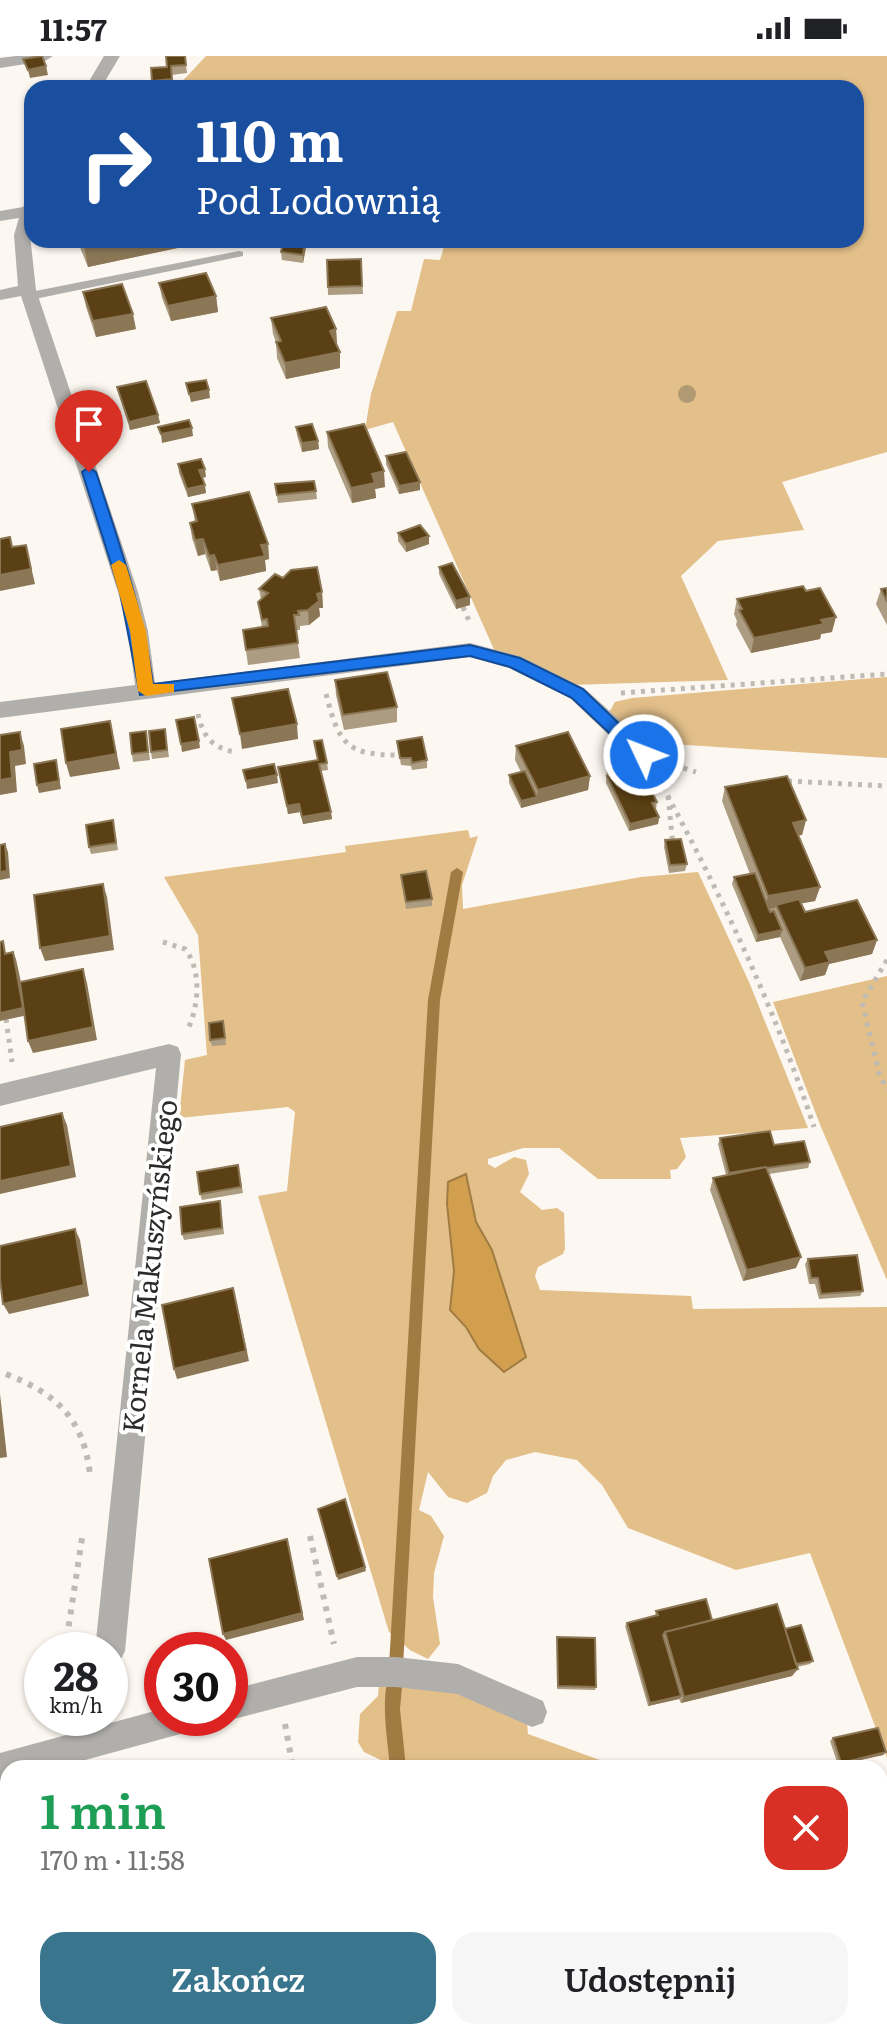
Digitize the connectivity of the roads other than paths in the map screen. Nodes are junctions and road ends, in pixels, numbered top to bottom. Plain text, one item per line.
1 (45, 56) edge
2 (112, 56) edge
3 (0, 63) edge
4 (98, 80) edge
5 (24, 209) edge
6 (0, 216) edge
7 (24, 228) edge
8 (239, 254) dead end
9 (28, 293) junction
10 (0, 295) edge
11 (146, 691) junction
12 (0, 710) edge
13 (644, 755) road end
14 (8, 1093) edge
15 (112, 1632) edge
16 (248, 1700) edge
17 (532, 1712) dead end
18 (86, 1736) edge
19 (21, 1760) edge

1 - 3 street
2 - 4 street
5 - 6 street
7 - 9 street
8 - 9 lane
9 - 10 street
9 - 11 street
11 - 12 street
11 - 13 street
14 - 15 street, Kornela Makuszyńskiego
16 - 17 street
18 - 19 street

